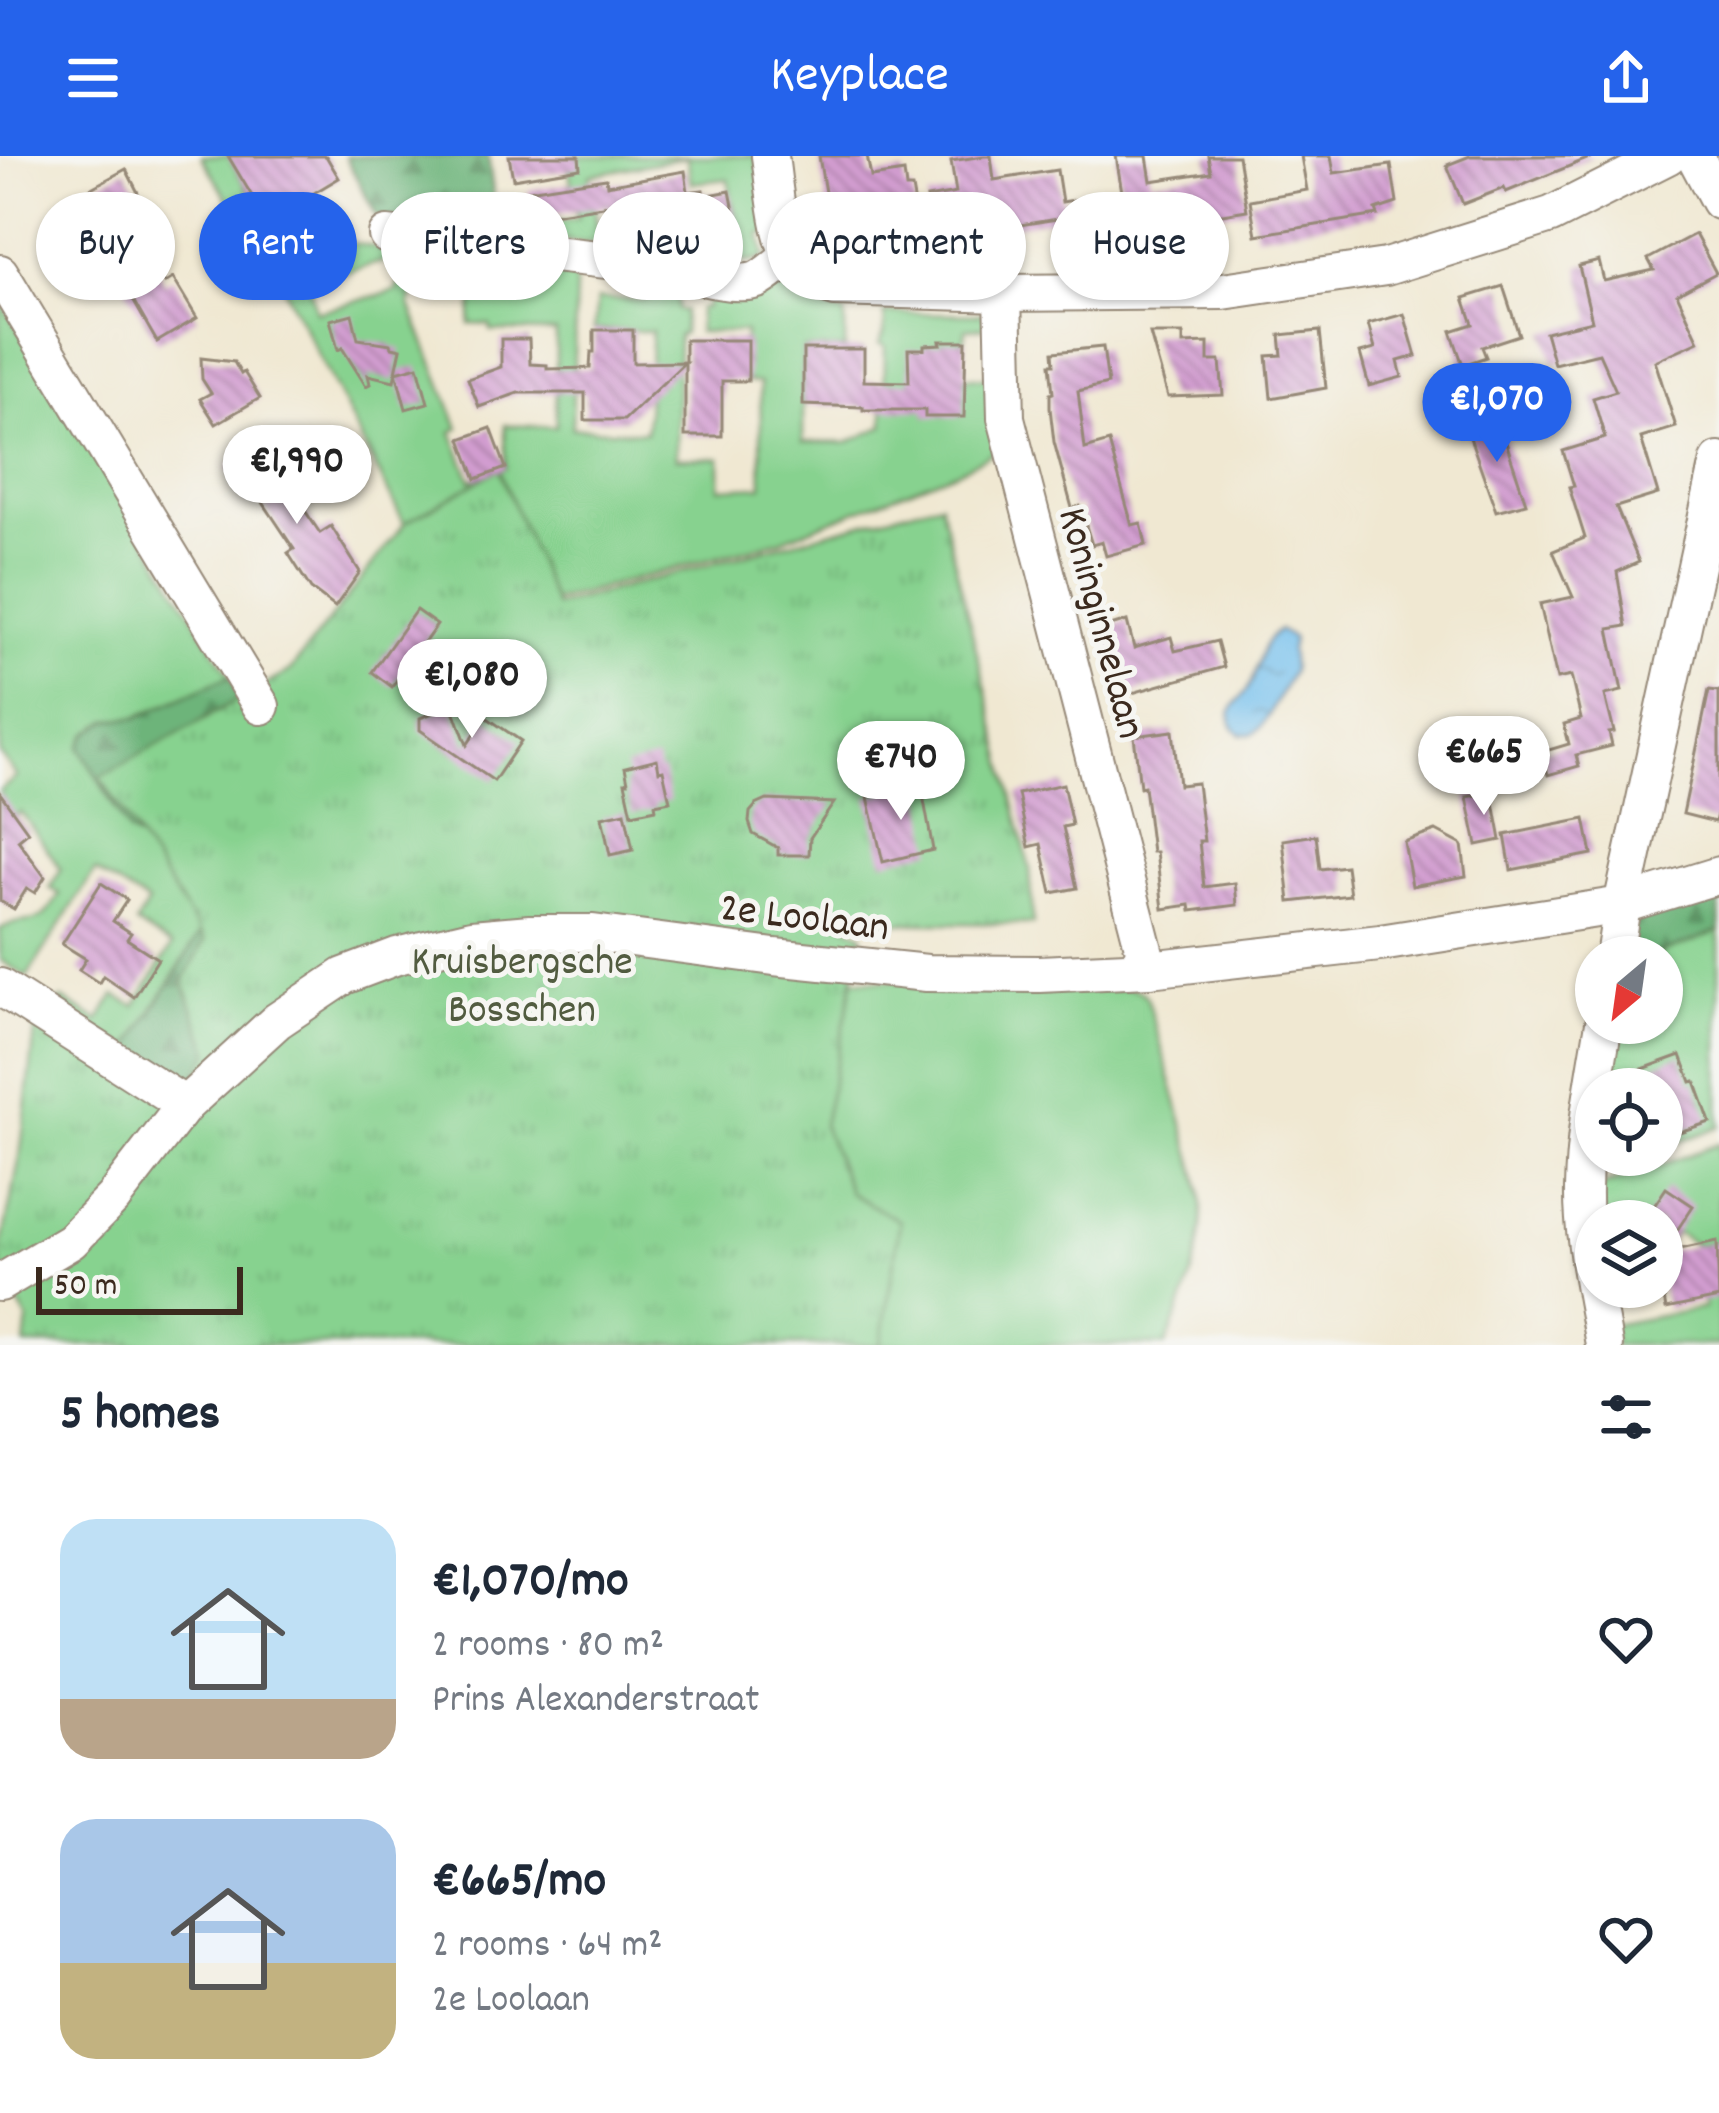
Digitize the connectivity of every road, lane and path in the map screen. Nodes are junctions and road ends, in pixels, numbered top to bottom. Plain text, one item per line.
1 (770, 156) edge
2 (1668, 156) edge
3 (1695, 156) edge
4 (776, 192) edge
5 (1719, 201) edge
6 (569, 256) edge
7 (767, 272) edge
8 (0, 273) edge
9 (1026, 292) edge
10 (1003, 300) edge
11 (1719, 461) edge
12 (261, 706) dead end
13 (1719, 875) edge
14 (1622, 905) junction
15 (1617, 936) edge
16 (1149, 969) junction
17 (0, 987) edge
18 (1601, 1044) edge
19 (185, 1105) junction
20 (0, 1282) edge
21 (1604, 1345) edge

1 - 4 street
2 - 9 street
3 - 5 street
6 - 7 street
8 - 12 street
10 - 16 street, Koninginnelaan
11 - 14 street
13 - 14 street, 2e Loolaan
14 - 15 street
14 - 16 street, 2e Loolaan
16 - 19 street, 2e Loolaan
17 - 19 street
18 - 21 street
19 - 20 street, 2e Loolaan

